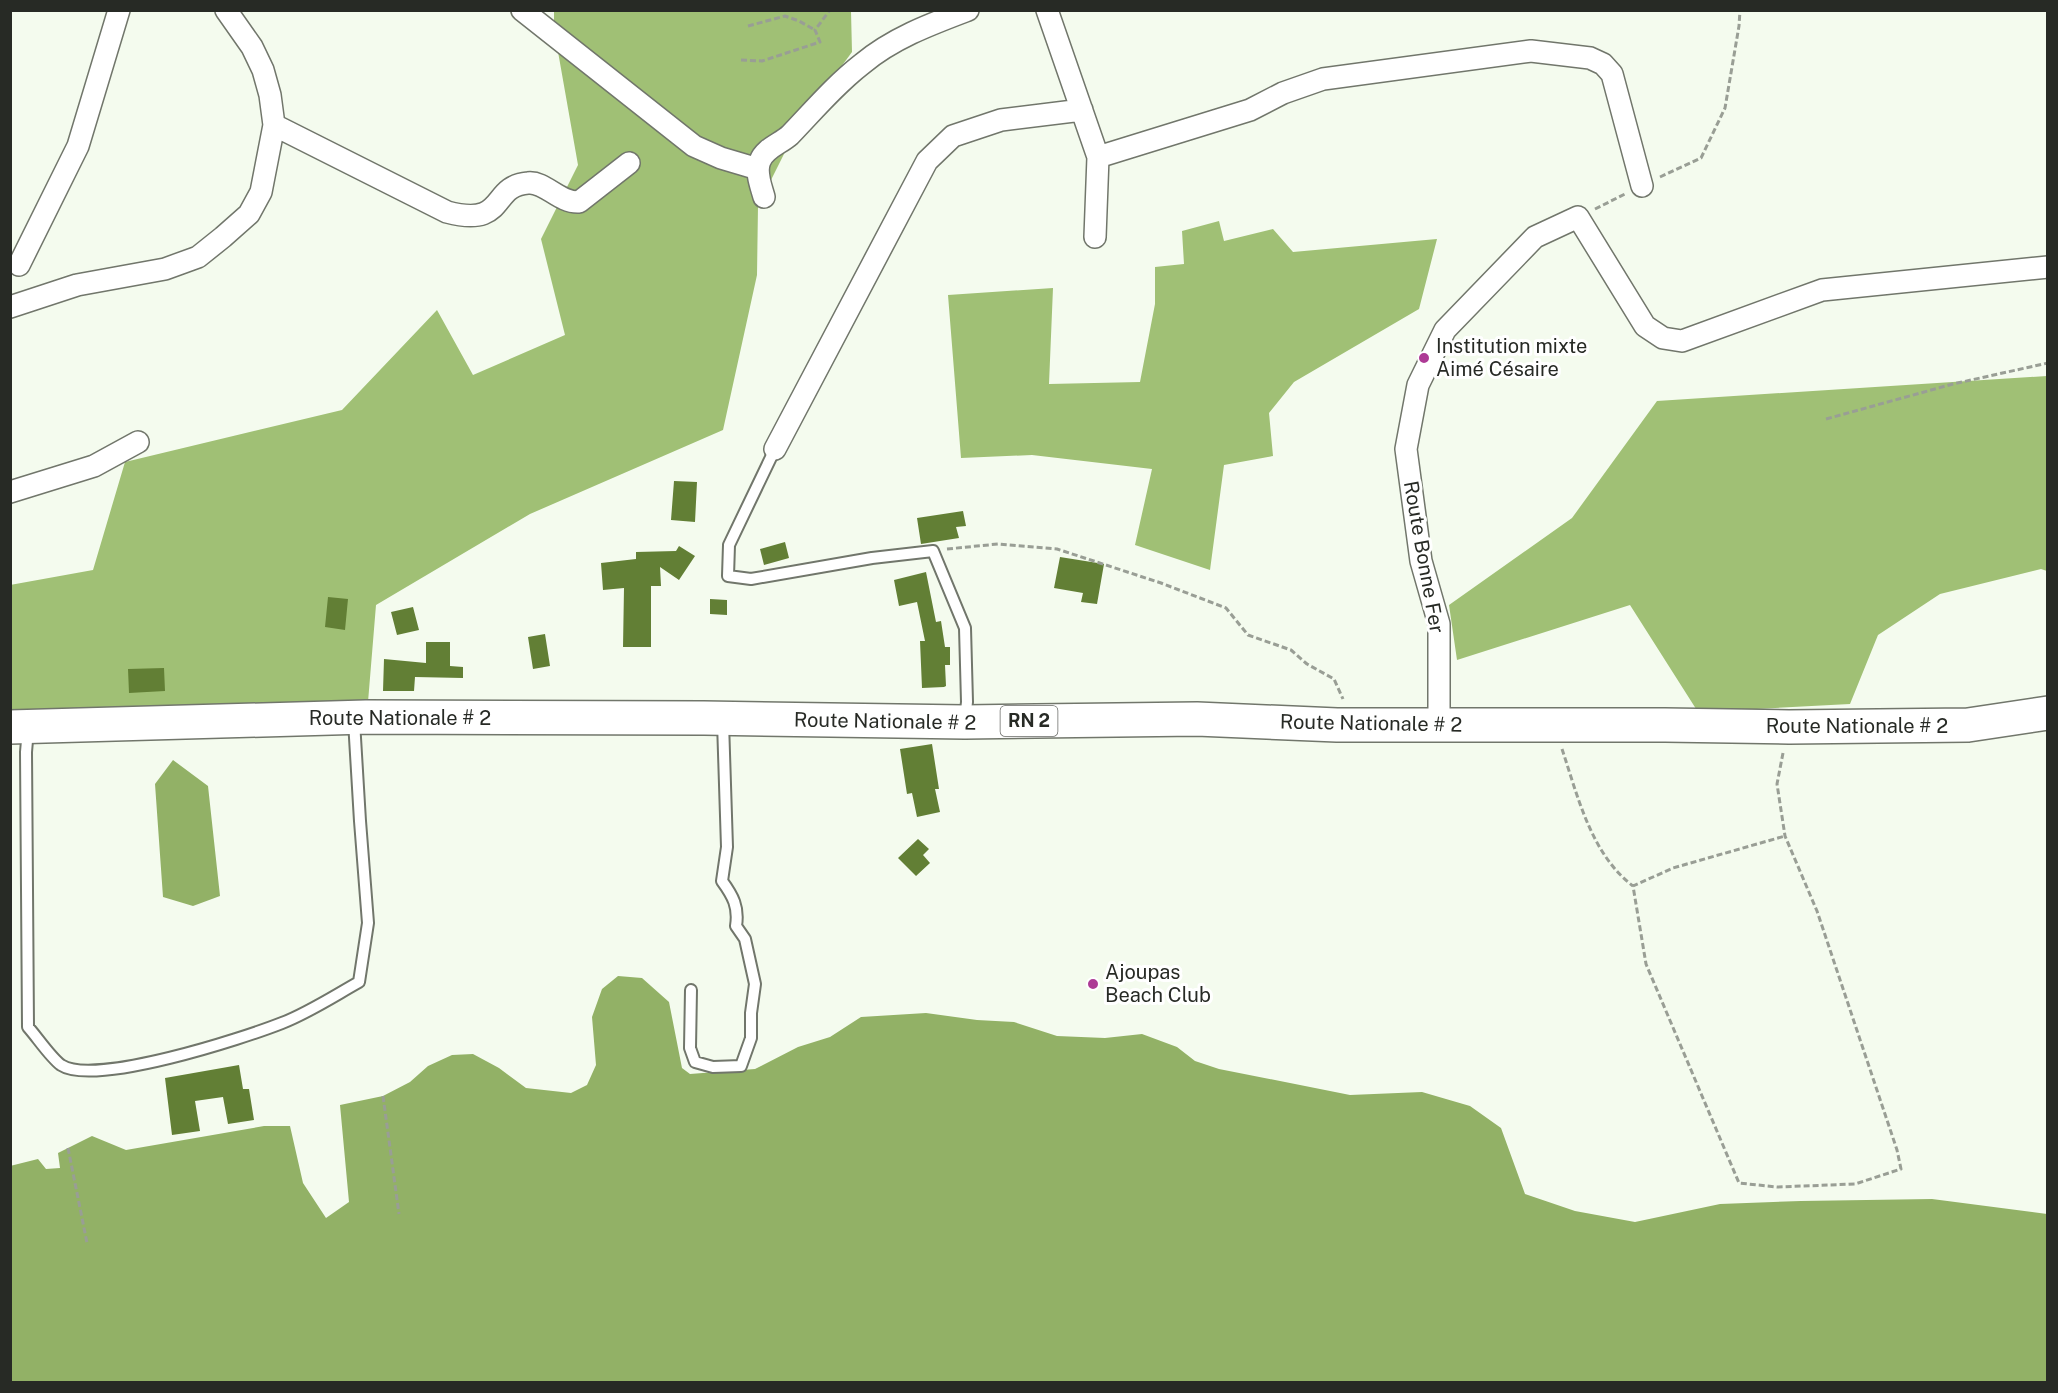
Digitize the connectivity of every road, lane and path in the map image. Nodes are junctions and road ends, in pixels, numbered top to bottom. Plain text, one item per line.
1 (119, 10) edge
2 (225, 10) edge
3 (522, 10) edge
4 (831, 10) edge
5 (968, 10) edge
6 (1047, 10) edge
7 (1740, 10) edge
8 (748, 26) dead end
9 (815, 30) junction
10 (741, 60) dead end
11 (1082, 110) junction
12 (274, 125) junction
13 (1098, 157) junction
14 (629, 163) dead end
15 (758, 169) junction
16 (1642, 186) junction
17 (764, 197) dead end
18 (1578, 218) junction
19 (1095, 237) dead end
20 (14, 267) edge
21 (2048, 267) edge
22 (10, 307) edge
23 (2048, 363) edge
24 (1826, 419) dead end
25 (138, 442) dead end
26 (775, 449) joint
27 (10, 492) edge
28 (933, 551) junction
29 (2048, 713) edge
30 (354, 718) junction
31 (723, 718) junction
32 (965, 722) junction
33 (1438, 724) junction
34 (1554, 724) junction
35 (1355, 725) junction
36 (20, 726) edge
37 (1789, 727) junction
38 (1785, 836) junction
39 (1633, 886) junction
40 (691, 990) dead end
41 (383, 1096) dead end
42 (68, 1148) dead end
43 (399, 1214) dead end
44 (87, 1243) dead end

1 - 20 street
2 - 12 street
3 - 15 street
4 - 9 path
5 - 15 street
6 - 11 street
7 - 16 path
8 - 9 path
9 - 10 path
11 - 13 street
11 - 26 street
12 - 14 street
12 - 22 street
13 - 16 street
13 - 19 street
15 - 17 street
16 - 18 path
18 - 21 street
18 - 33 street, Route Bonne Fer
23 - 24 path
25 - 27 street
26 - 28 lane
28 - 32 lane
28 - 35 path
29 - 37 main road, Route Nationale # 2 / RN 2
30 - 31 main road, Route Nationale # 2 / RN 2
30 - 36 main road, Route Nationale # 2 / RN 2
30 - 36 lane
31 - 32 main road, Route Nationale # 2 / RN 2
31 - 40 lane
32 - 35 main road, Route Nationale # 2 / RN 2
33 - 34 main road, Route Nationale # 2 / RN 2
33 - 35 main road, Route Nationale # 2 / RN 2
34 - 37 main road, Route Nationale # 2 / RN 2
34 - 39 path
37 - 38 path
38 - 39 path
38 - 39 path
41 - 43 path
42 - 44 path

